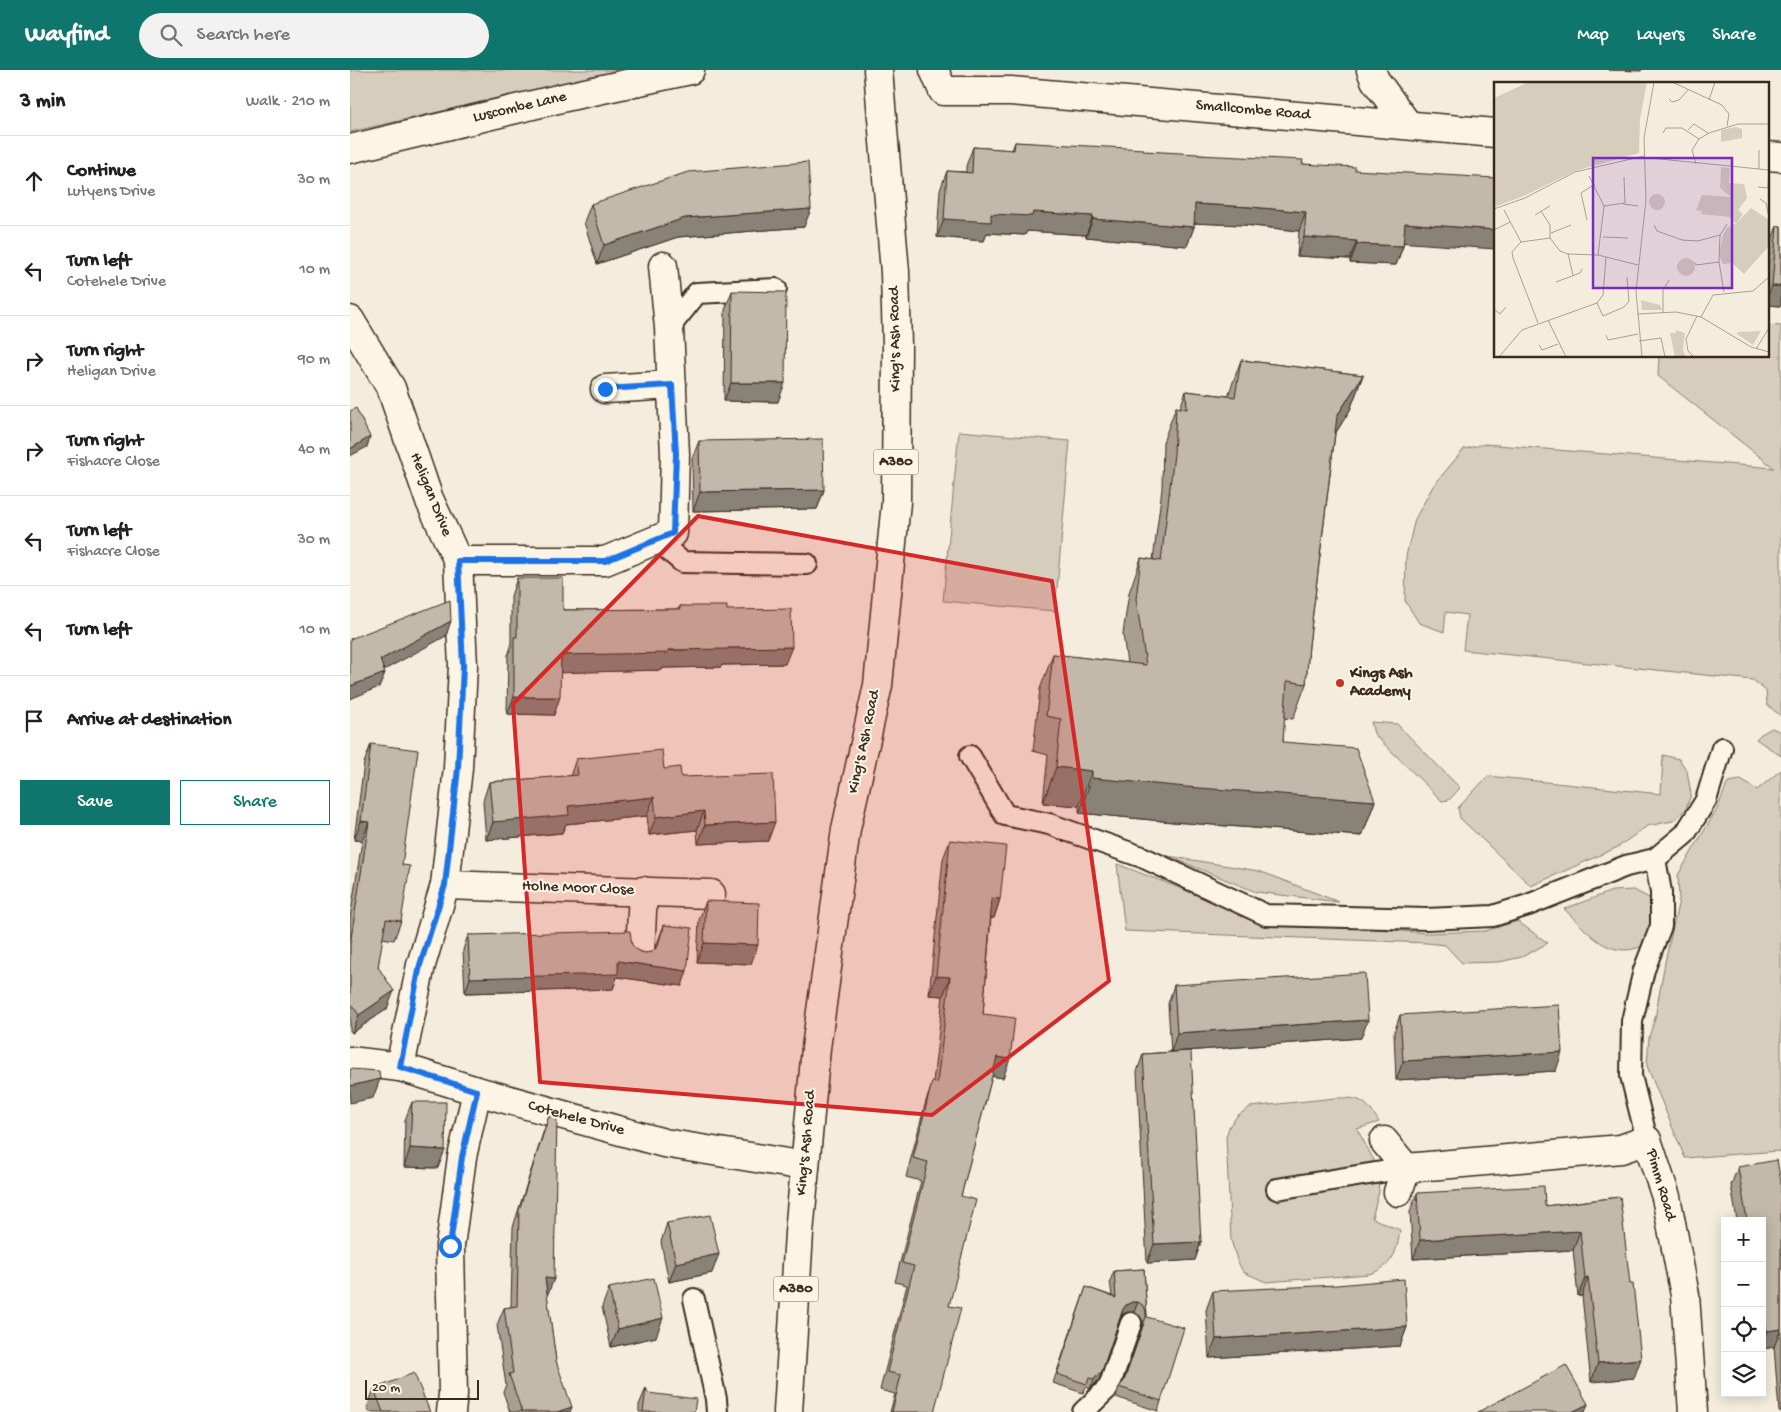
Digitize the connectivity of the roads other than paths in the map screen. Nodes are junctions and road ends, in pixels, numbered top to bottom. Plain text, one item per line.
1 (690, 70) edge
2 (878, 70) edge
3 (934, 70) edge
4 (1371, 70) edge
5 (1012, 80) edge
6 (1408, 125) junction
7 (1494, 133) edge
8 (350, 149) edge
9 (1768, 156) edge
10 (1781, 157) edge
11 (663, 266) dead end
12 (776, 289) dead end
13 (669, 328) junction
14 (354, 335) edge
15 (672, 385) junction
16 (605, 389) dead end
17 (657, 540) junction
18 (458, 561) junction
19 (807, 564) dead end
20 (1722, 748) dead end
21 (970, 756) dead end
22 (1655, 859) junction
23 (445, 885) junction
24 (643, 892) junction
25 (711, 894) dead end
26 (640, 953) edge
27 (350, 1061) edge
28 (400, 1067) junction
29 (477, 1091) junction
30 (1647, 1140) junction
31 (1384, 1141) dead end
32 (805, 1166) junction
33 (1402, 1180) junction
34 (1277, 1188) dead end
35 (694, 1299) dead end
36 (1131, 1323) dead end
37 (451, 1412) edge
38 (717, 1412) edge
39 (788, 1412) edge
40 (1083, 1412) edge
41 (1693, 1412) edge

1 - 8 main road, Luscombe Lane
2 - 32 main road, King's Ash Road / A380
3 - 5 main road, Smallcombe Road
4 - 6 main road
5 - 6 main road, Smallcombe Road
6 - 7 main road, Smallcombe Road
9 - 10 main road
11 - 13 main road
12 - 13 lane
13 - 15 main road
14 - 18 main road, Heligan Drive
15 - 16 main road
15 - 17 main road
17 - 18 main road
17 - 19 lane
18 - 23 main road, Heligan Drive
20 - 22 lane
21 - 22 lane
22 - 30 lane
23 - 24 main road, Holne Moor Close
23 - 28 main road, Heligan Drive
24 - 25 main road, Holne Moor Close
24 - 26 main road
27 - 28 main road, Cotehele Drive
28 - 29 main road, Cotehele Drive
29 - 32 main road, Cotehele Drive
29 - 37 main road
30 - 33 main road, Pimm Road
30 - 41 main road, Pimm Road
31 - 33 main road
32 - 39 main road, King's Ash Road / A380
33 - 34 lane
35 - 38 lane
36 - 40 lane

